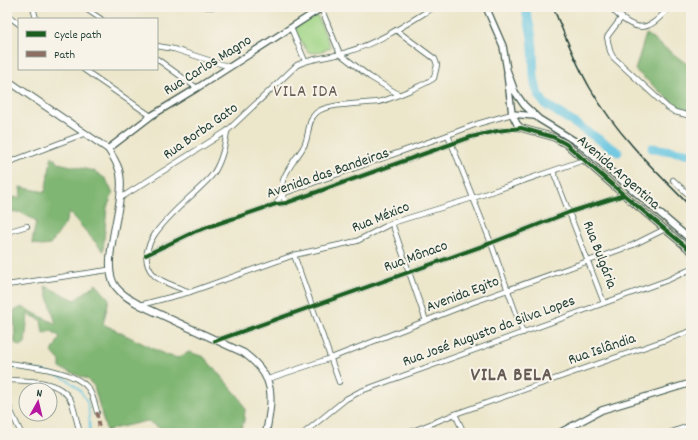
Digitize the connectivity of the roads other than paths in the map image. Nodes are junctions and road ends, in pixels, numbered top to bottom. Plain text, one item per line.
1 (33, 7) edge
2 (83, 7) edge
3 (207, 7) edge
4 (229, 7) edge
5 (434, 7) edge
6 (486, 7) edge
7 (611, 7) edge
8 (672, 7) edge
9 (322, 8) edge
10 (7, 15) edge
11 (622, 17) junction
12 (36, 18) edge
13 (100, 18) edge
14 (18, 23) edge
15 (291, 28) junction
16 (396, 30) junction
17 (158, 46) edge
18 (340, 54) junction
19 (158, 59) edge
20 (305, 61) junction
21 (230, 67) junction
22 (84, 70) edge
23 (507, 70) junction
24 (7, 80) edge
25 (197, 88) junction
26 (398, 94) junction
27 (512, 114) junction
28 (151, 116) junction
29 (691, 116) edge
30 (539, 118) junction
31 (521, 128) junction
32 (227, 131) junction
33 (534, 131) junction
34 (86, 133) junction
35 (448, 136) junction
36 (452, 143) junction
37 (108, 149) junction
38 (584, 160) junction
39 (7, 163) edge
40 (369, 163) junction
41 (553, 171) junction
42 (371, 172) junction
43 (673, 180) dead end
44 (282, 194) junction
45 (624, 195) junction
46 (122, 197) junction
47 (691, 197) edge
48 (473, 198) junction
49 (286, 203) junction
50 (276, 204) junction
51 (570, 212) junction
52 (392, 224) junction
53 (27, 226) dead end
54 (665, 229) junction
55 (7, 232) edge
56 (682, 232) junction
57 (675, 237) junction
58 (689, 238) edge
59 (682, 242) junction
60 (491, 243) junction
61 (691, 251) edge
62 (146, 255) junction
63 (294, 256) junction
64 (588, 260) junction
65 (691, 269) edge
66 (108, 270) junction
67 (409, 272) junction
68 (7, 285) edge
69 (508, 291) junction
70 (190, 292) junction
71 (604, 303) junction
72 (140, 305) junction
73 (313, 306) junction
74 (426, 321) junction
75 (691, 331) edge
76 (522, 333) junction
77 (215, 341) junction
78 (331, 358) junction
79 (7, 363) edge
80 (268, 379) junction
81 (7, 380) edge
82 (339, 382) dead end
83 (691, 383) edge
84 (8, 406) edge
85 (97, 412) dead end
86 (455, 414) junction
87 (574, 425) junction
88 (691, 425) edge
89 (21, 433) edge
90 (80, 433) edge
91 (266, 433) edge
92 (304, 433) edge
93 (408, 433) edge
94 (464, 433) edge
95 (559, 433) edge
96 (568, 433) edge
97 (669, 433) edge

1 - 12 street
2 - 13 street
3 - 4 street
5 - 16 street
6 - 23 street
7 - 11 street
8 - 11 street
9 - 15 street, Rua Carlos Magno
9 - 18 street
10 - 14 street
11 - 29 street
15 - 20 street
15 - 21 street, Rua Carlos Magno
16 - 18 street
16 - 26 street
17 - 21 street
18 - 20 street
18 - 26 street
19 - 25 street
20 - 32 street, Rua Borba Gato
21 - 25 street, Rua Carlos Magno
22 - 28 street
23 - 27 street
23 - 30 street
24 - 34 main road
25 - 28 street, Rua Carlos Magno
26 - 44 street
27 - 30 street
27 - 31 street
27 - 35 street, Avenida das Bandeiras
28 - 37 street, Rua Carlos Magno
30 - 33 street
30 - 56 street, Avenida Argentina
31 - 33 street, Avenida Argentina
31 - 36 street, Avenida das Bandeiras
32 - 46 street, Rua Borba Gato
32 - 62 street
33 - 38 street, Avenida Argentina
34 - 37 main road
34 - 39 street
35 - 36 street
35 - 40 street, Avenida das Bandeiras
36 - 42 street, Avenida das Bandeiras
36 - 48 street
37 - 46 main road
38 - 41 street, Rua México
38 - 45 street, Avenida Argentina
40 - 42 street
40 - 44 street, Avenida das Bandeiras
41 - 48 street, Rua México
41 - 51 street, Rua Bulgária
42 - 49 street, Avenida das Bandeiras
43 - 47 street
44 - 49 street
44 - 50 street, Avenida das Bandeiras
45 - 51 street, Rua Mônaco
45 - 54 street, Avenida Argentina
46 - 66 main road
48 - 52 street, Rua México
48 - 60 street
49 - 50 street, Avenida das Bandeiras
50 - 62 street, Avenida das Bandeiras
51 - 60 street, Rua Mônaco
51 - 64 street, Rua Bulgária
52 - 63 street, Rua México
52 - 67 street
53 - 55 street
54 - 57 street, Avenida Argentina
54 - 64 street, Avenida Egito
56 - 57 street
56 - 58 street, Avenida Argentina
57 - 59 street, Avenida Argentina
58 - 59 street
59 - 61 street, Avenida Argentina
60 - 67 street, Rua Mônaco
60 - 69 street
62 - 70 street
63 - 70 street, Rua México
63 - 73 street
64 - 69 street, Avenida Egito
64 - 71 street, Rua Bulgária
65 - 71 street, Rua José Augusto da Silva Lopes
66 - 68 street
66 - 72 main road
67 - 73 street, Rua Mônaco
67 - 74 street
69 - 74 street, Avenida Egito
69 - 76 street
70 - 72 street, Rua México
71 - 76 street, Rua José Augusto da Silva Lopes
72 - 77 main road
73 - 77 street, Rua Mônaco
73 - 78 street
74 - 78 street, Avenida Egito
75 - 86 street, Rua Islândia
76 - 92 street, Rua José Augusto da Silva Lopes
77 - 80 main road
78 - 80 street, Avenida Egito
78 - 82 street
79 - 85 street
80 - 91 main road
81 - 90 street
83 - 87 street
84 - 89 street
86 - 93 street, Rua Islândia
86 - 94 street
87 - 95 street
87 - 96 street
88 - 97 street

